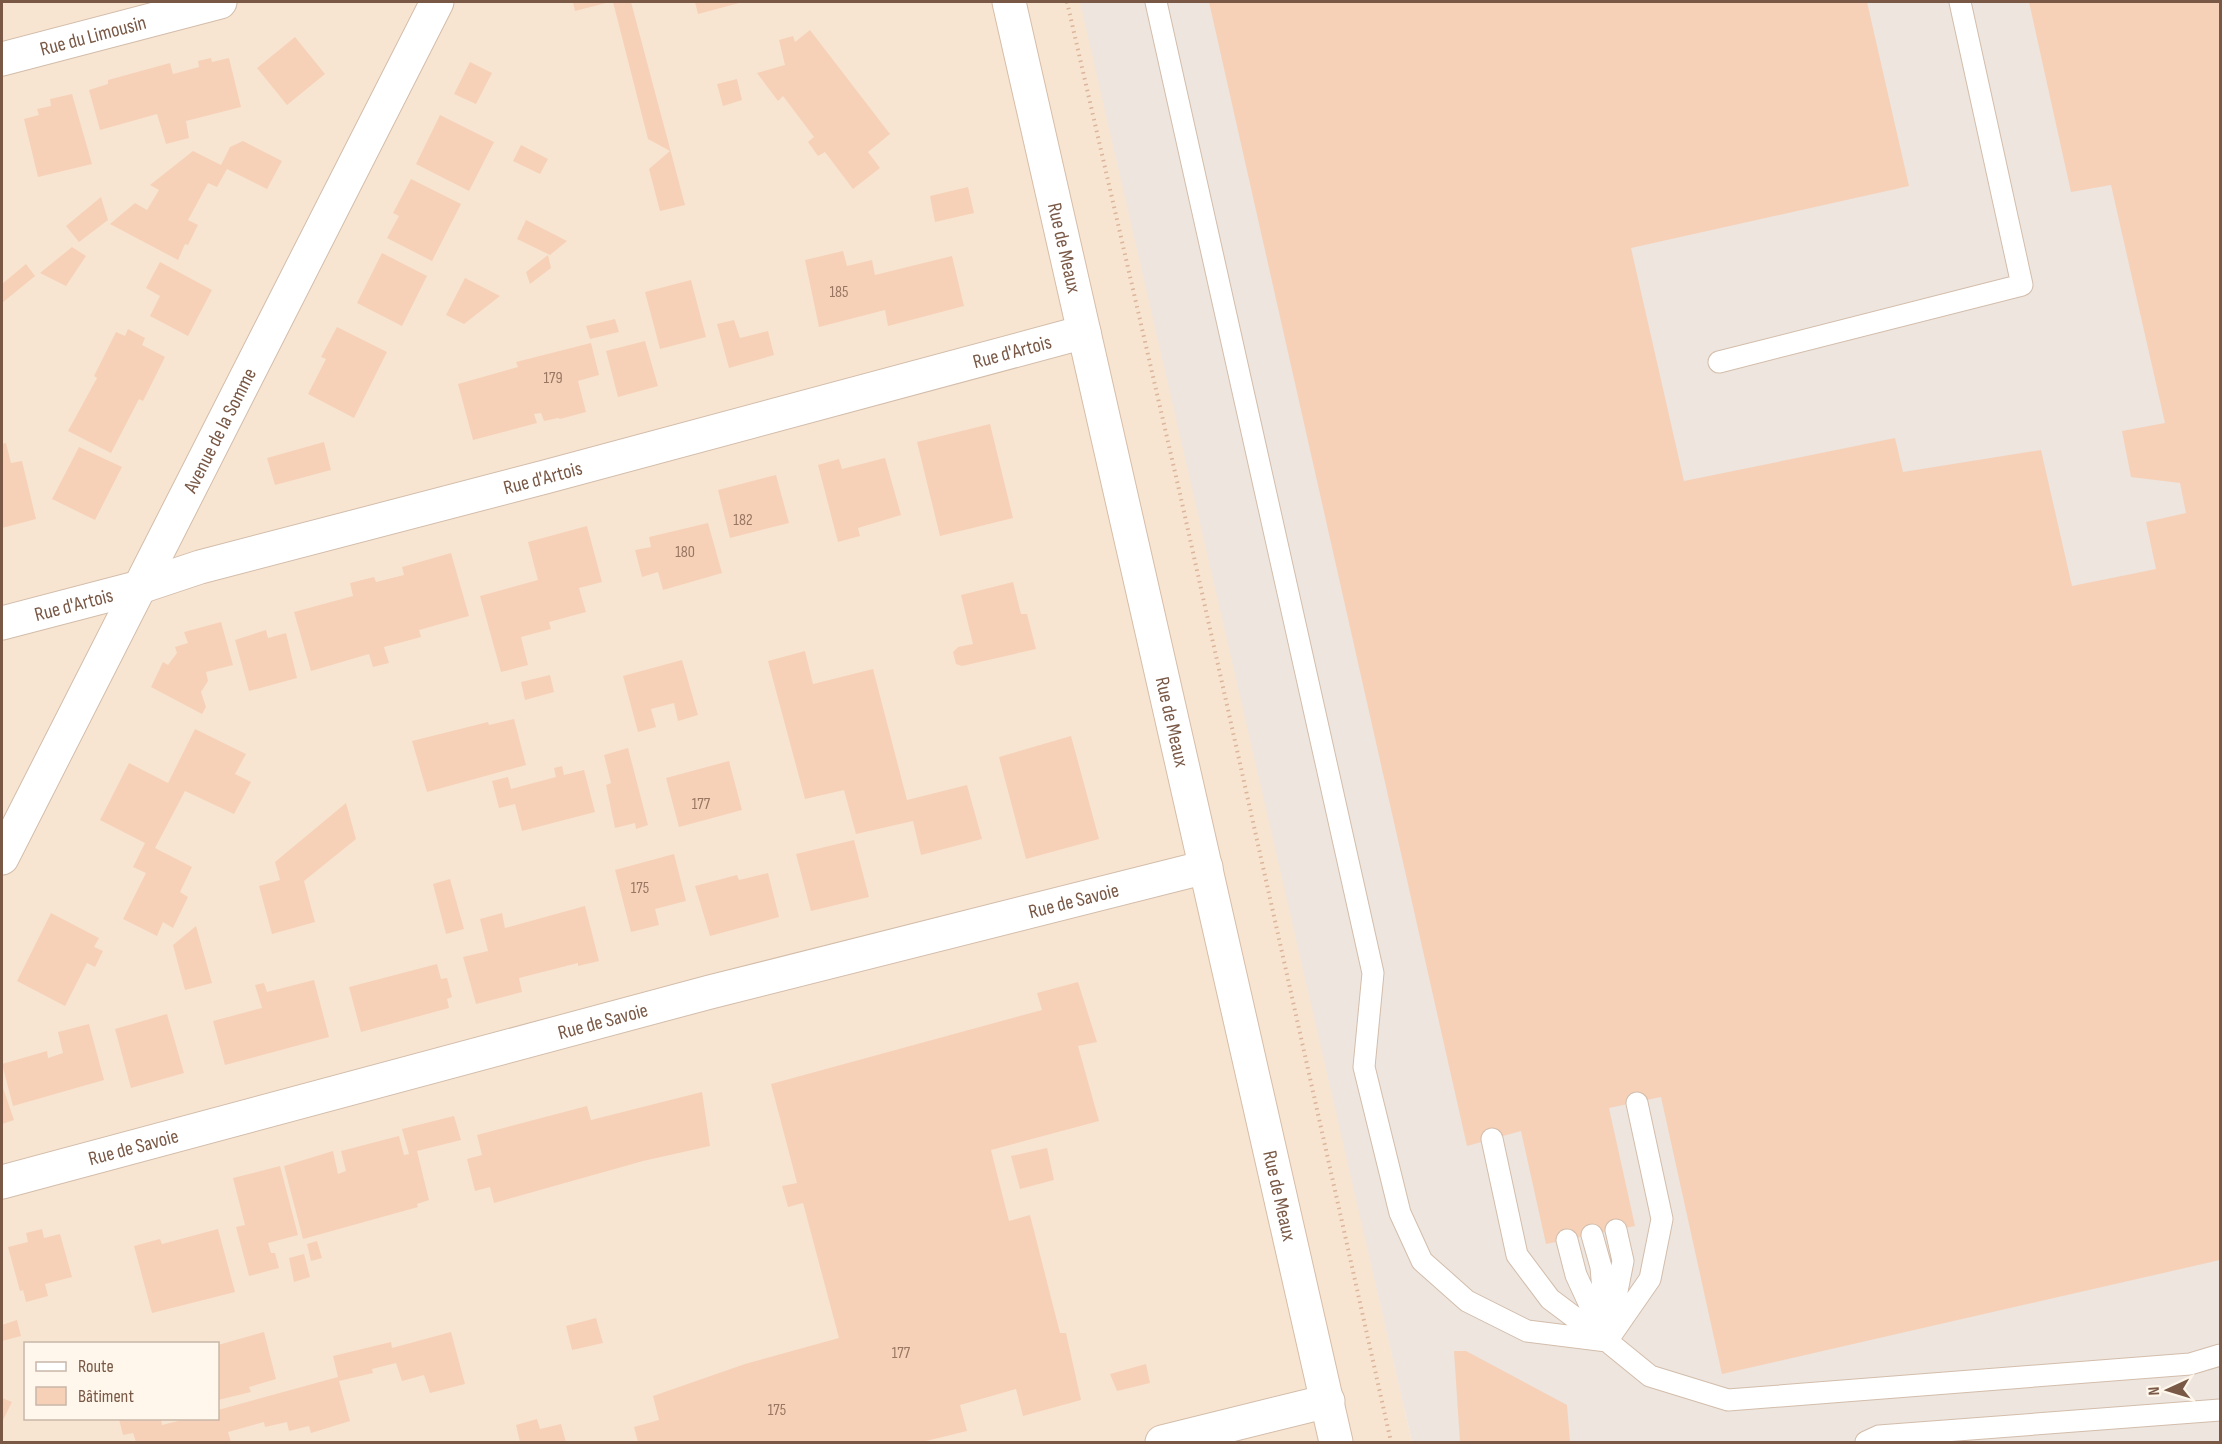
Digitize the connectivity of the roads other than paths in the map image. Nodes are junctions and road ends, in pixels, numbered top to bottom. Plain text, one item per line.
1 (220, 2) edge
2 (437, 2) edge
3 (1009, 2) edge
4 (1156, 2) edge
5 (1960, 2) edge
6 (2, 59) edge
7 (1084, 332) junction
8 (1719, 362) dead end
9 (140, 587) junction
10 (2, 623) edge
11 (2, 858) edge
12 (1206, 867) junction
13 (1637, 1103) dead end
14 (1492, 1139) dead end
15 (2, 1182) edge
16 (1616, 1230) dead end
17 (1592, 1235) dead end
18 (1567, 1239) dead end
19 (1606, 1341) junction
20 (2220, 1355) edge
21 (1328, 1401) junction
22 (2220, 1410) edge
23 (1162, 1443) edge
24 (1336, 1443) edge
25 (1866, 1443) edge

1 - 6 street, Rue du Limousin
2 - 9 street, Avenue de la Somme
3 - 7 street, Rue de Meaux
4 - 19 lane
5 - 8 lane
7 - 9 street, Rue d'Artois
7 - 12 street, Rue de Meaux
9 - 10 street, Rue d'Artois
9 - 11 street, Avenue de la Somme
12 - 15 street, Rue de Savoie
12 - 21 street, Rue de Meaux
13 - 19 lane
14 - 19 lane
16 - 19 lane
17 - 19 lane
18 - 19 lane
19 - 20 lane
21 - 23 street
21 - 24 street, Rue de Meaux
22 - 25 lane

